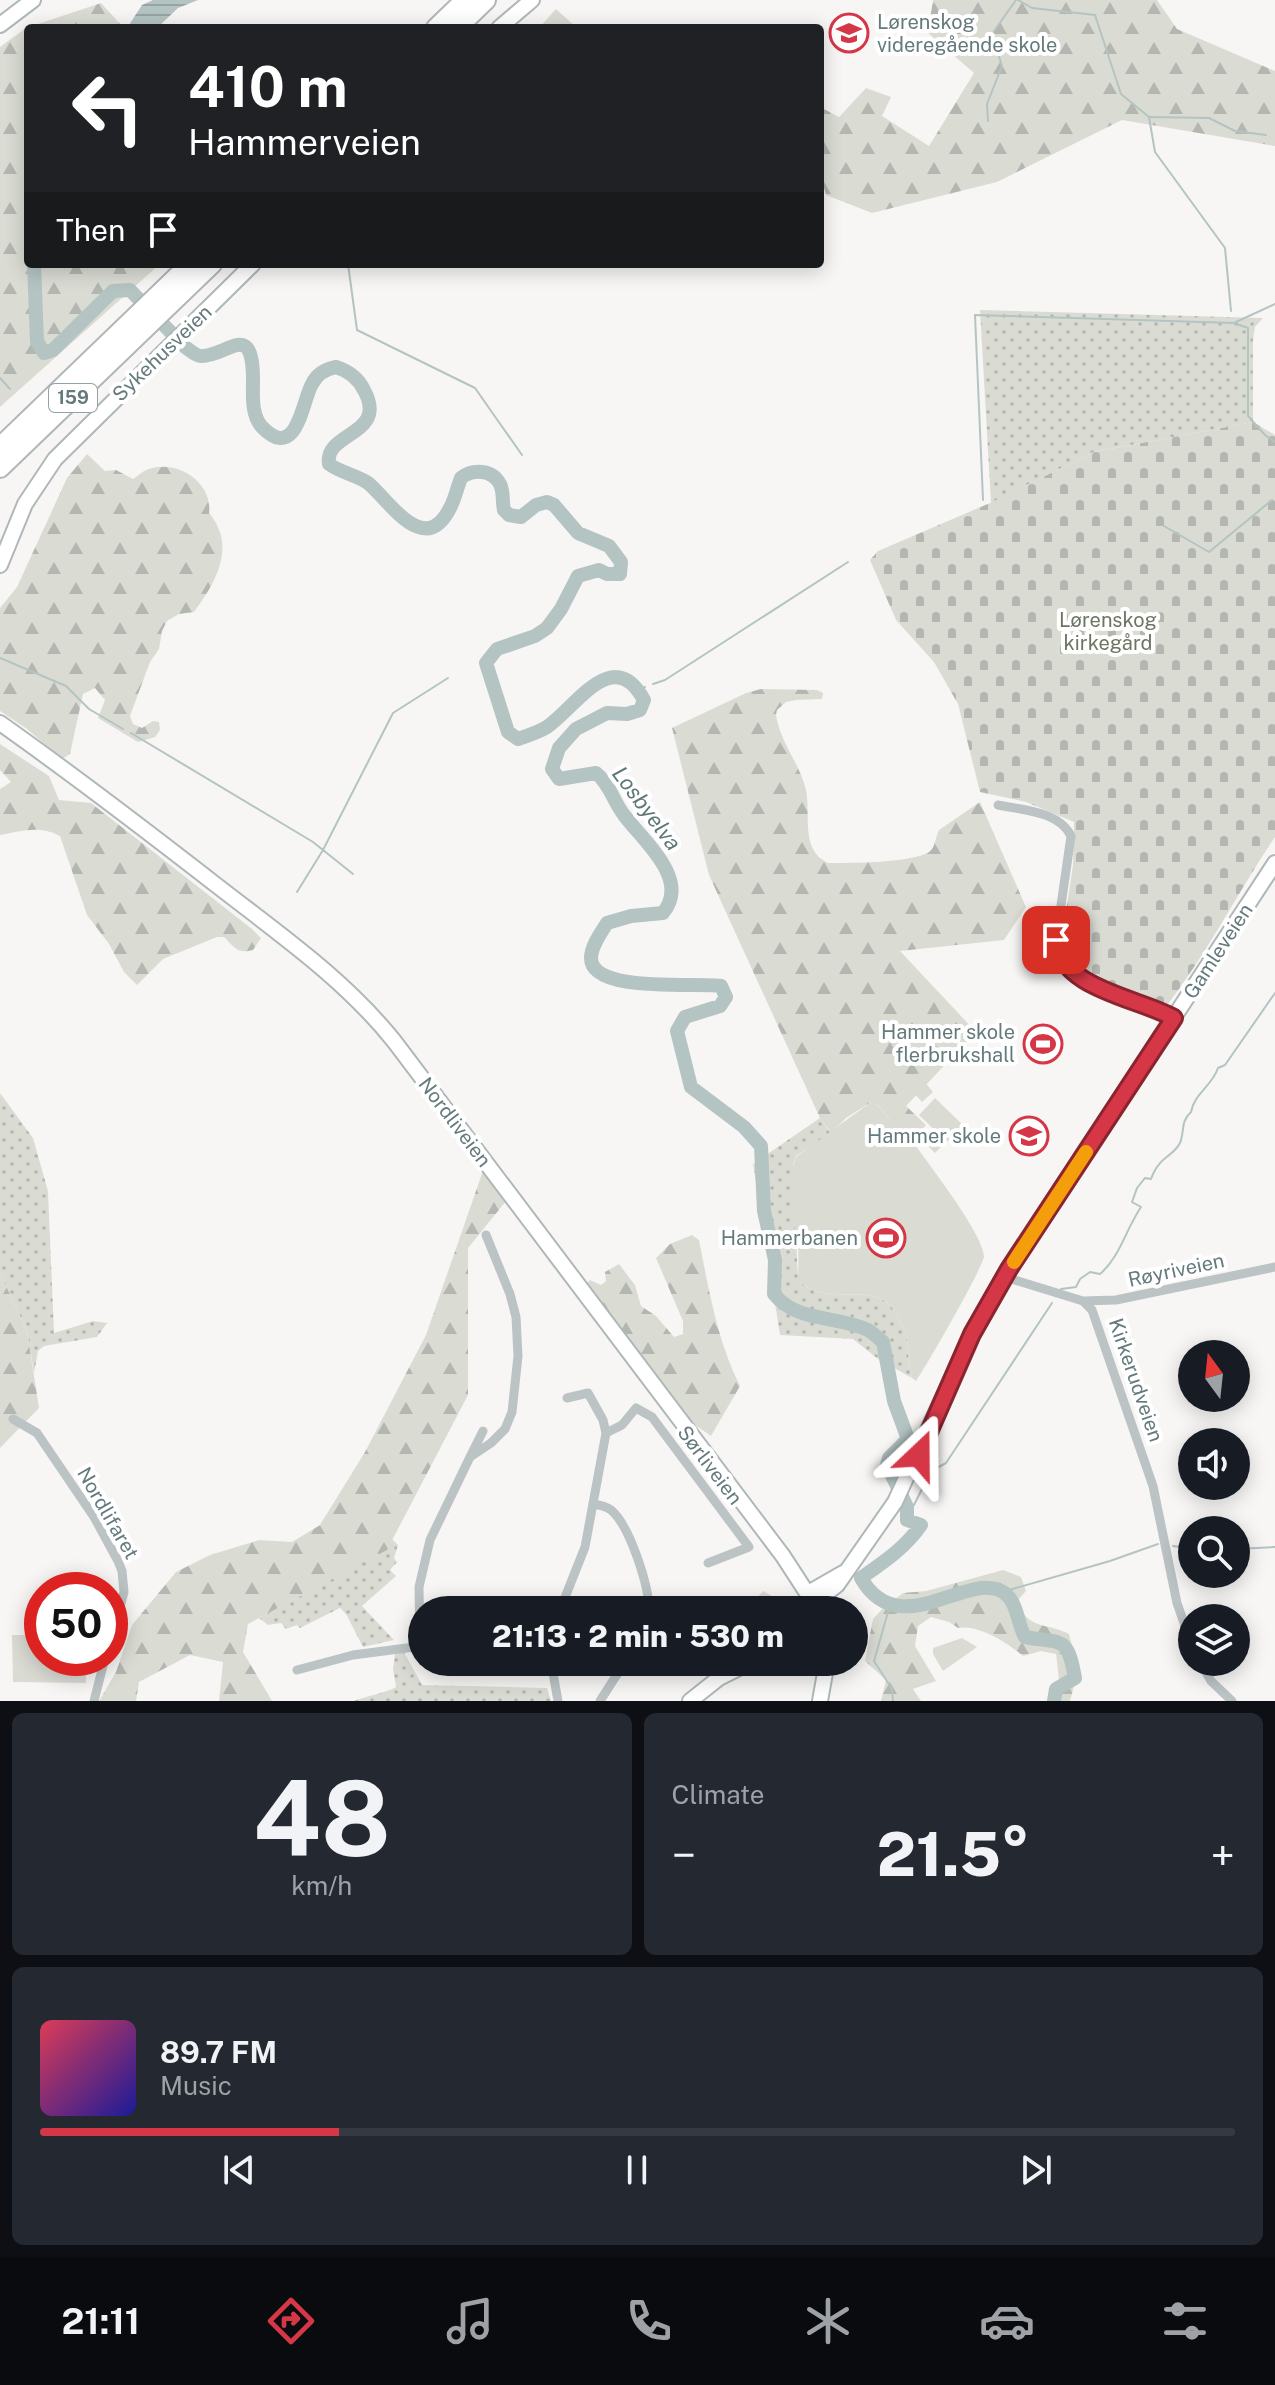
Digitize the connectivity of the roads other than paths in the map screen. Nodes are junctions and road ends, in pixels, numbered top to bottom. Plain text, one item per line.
1 (33, 0) edge
2 (459, 0) edge
3 (465, 0) edge
4 (486, 0) edge
5 (532, 0) edge
6 (438, 24) edge
7 (438, 24) edge
8 (461, 24) edge
9 (504, 24) edge
10 (0, 25) edge
11 (187, 268) edge
12 (207, 268) edge
13 (249, 268) edge
14 (161, 303) junction
15 (140, 323) junction
16 (110, 362) junction
17 (0, 445) edge
18 (0, 468) edge
19 (0, 477) edge
20 (0, 565) edge
21 (0, 723) edge
22 (998, 805) dead end
23 (1275, 863) edge
24 (1174, 1018) junction
25 (486, 1235) dead end
26 (1275, 1267) edge
27 (1005, 1277) junction
28 (1083, 1301) junction
29 (567, 1398) dead end
30 (13, 1419) dead end
31 (483, 1431) dead end
32 (606, 1433) junction
33 (470, 1457) junction
34 (593, 1504) junction
35 (708, 1563) dead end
36 (122, 1572) edge
37 (419, 1596) edge
38 (566, 1596) edge
39 (646, 1596) edge
40 (809, 1596) edge
41 (819, 1596) edge
42 (1178, 1606) edge
43 (408, 1648) edge
44 (297, 1670) dead end
45 (100, 1676) edge
46 (554, 1676) edge
47 (616, 1676) edge
48 (723, 1676) edge
49 (825, 1676) edge
50 (1208, 1676) edge
51 (94, 1701) edge
52 (558, 1701) edge
53 (600, 1701) edge
54 (690, 1701) edge
55 (820, 1701) edge
56 (1232, 1701) edge

1 - 10 main road
2 - 6 highway
3 - 7 highway
4 - 8 highway
5 - 9 main road
11 - 14 highway, 159
12 - 14 highway, 159
13 - 20 main road, Sykehusveien
14 - 15 highway, 159
15 - 16 highway, 159
15 - 17 highway, 159
16 - 18 highway, 159
16 - 19 highway
21 - 40 main road, Nordliveien
22 - 24 street
23 - 24 main road, Gamleveien
24 - 27 main road, Gamleveien
25 - 33 street
26 - 28 street, Røyriveien
27 - 28 street
27 - 41 main road, Gamleveien
28 - 42 street, Kirkerudveien
29 - 32 street
30 - 36 street, Nordlifaret
31 - 33 street
32 - 34 street
32 - 35 street, Sørliveien
33 - 37 street
34 - 38 street
34 - 39 street
43 - 44 street
45 - 51 street
46 - 52 street
47 - 53 street
48 - 54 main road
49 - 55 main road
50 - 56 street

